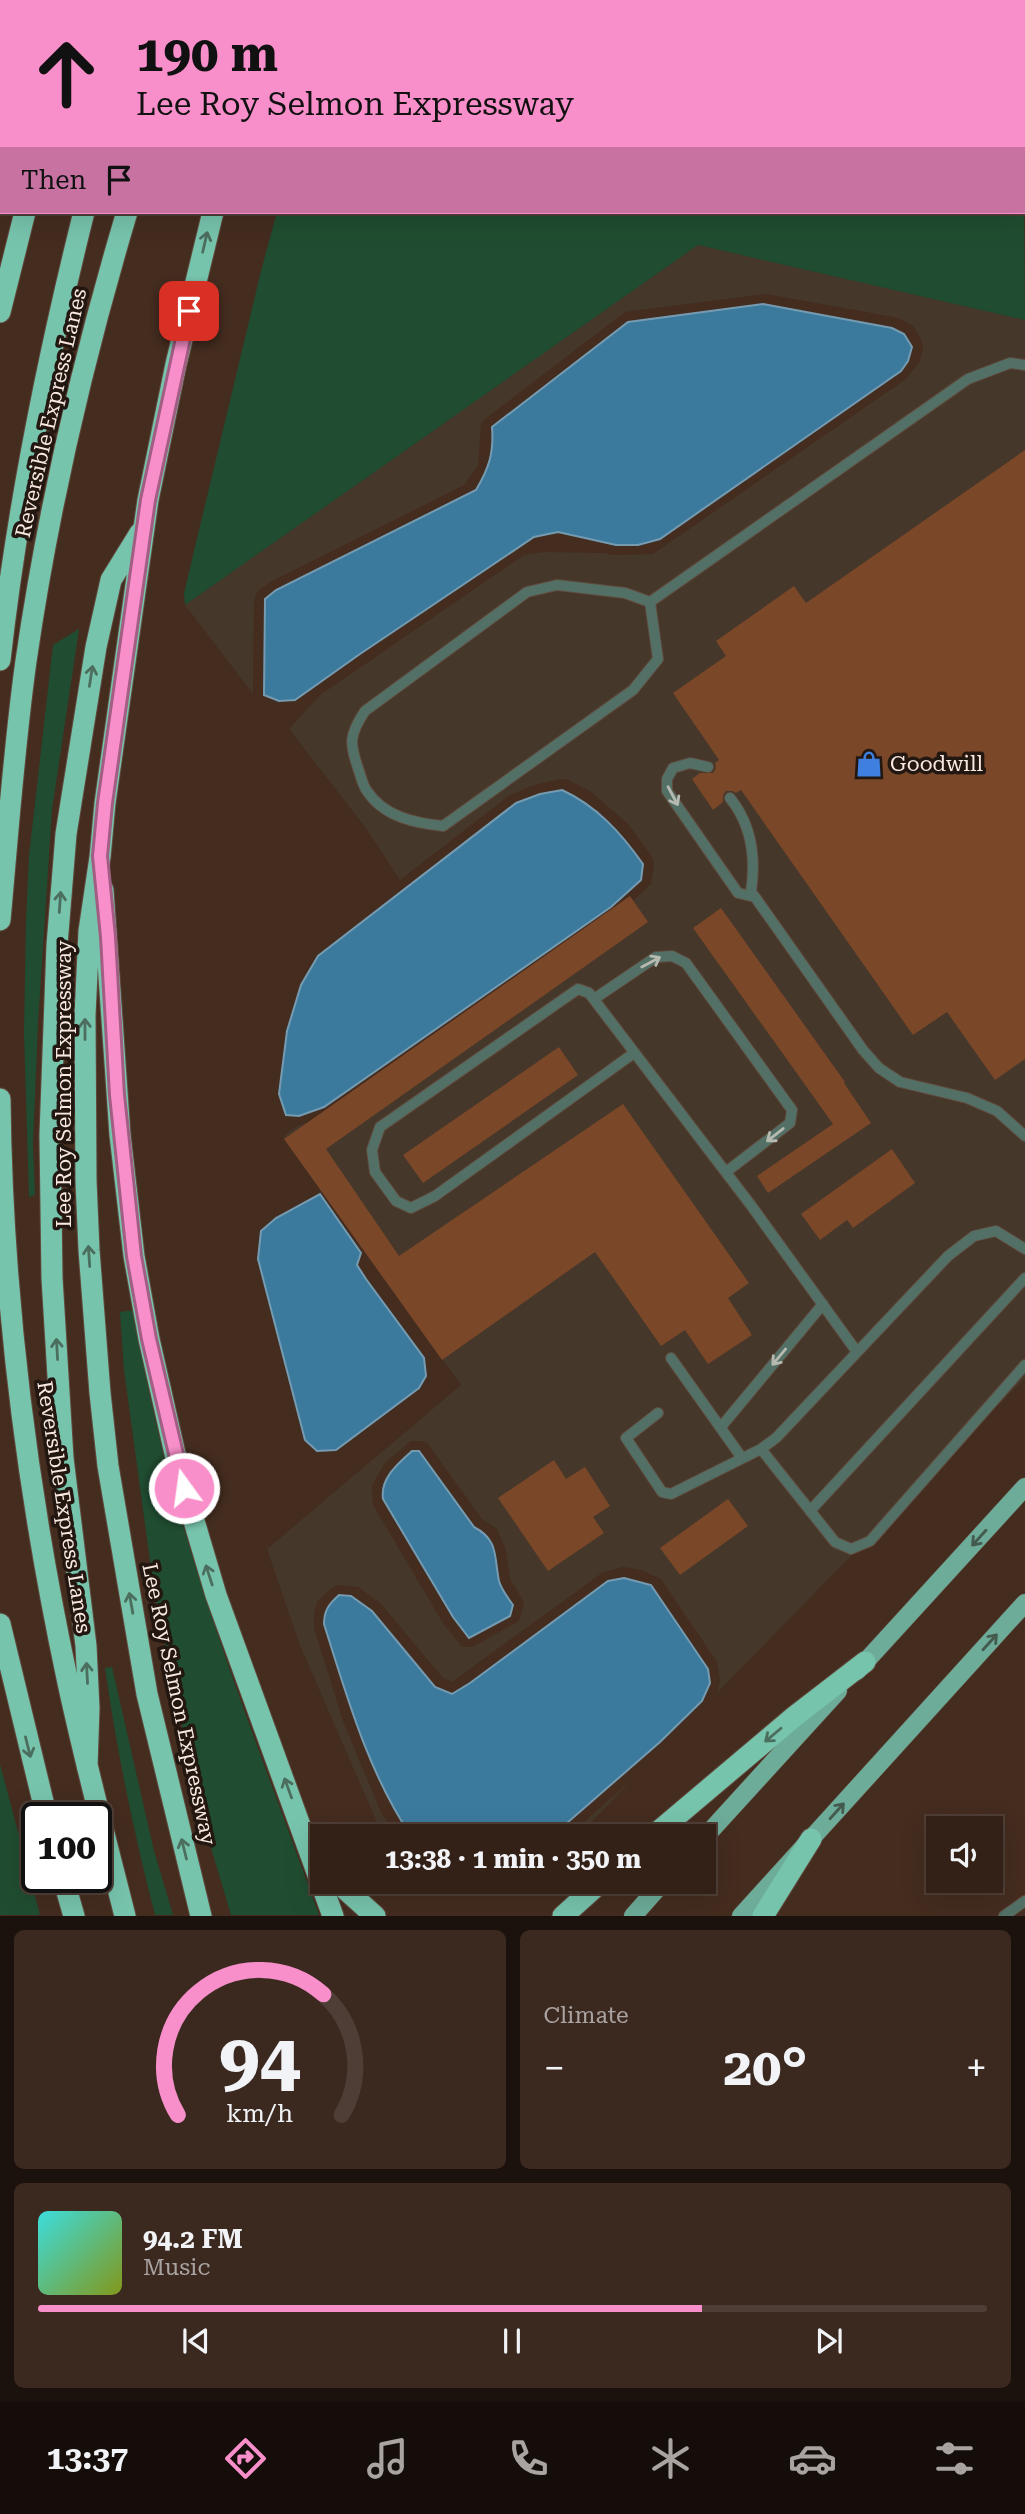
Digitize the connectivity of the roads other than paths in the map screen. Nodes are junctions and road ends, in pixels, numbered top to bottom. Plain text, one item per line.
1 (24, 214) edge
2 (83, 214) edge
3 (126, 214) edge
4 (213, 214) edge
5 (0, 312) edge
6 (1025, 365) edge
7 (144, 527) junction
8 (650, 601) junction
9 (0, 660) edge
10 (708, 768) dead end
11 (730, 798) dead end
12 (100, 856) junction
13 (754, 897) junction
14 (0, 920) edge
15 (594, 999) junction
16 (634, 1053) junction
17 (0, 1099) edge
18 (1023, 1131) edge
19 (726, 1172) junction
20 (1025, 1233) edge
21 (1021, 1245) edge
22 (1025, 1278) edge
23 (823, 1304) junction
24 (857, 1352) junction
25 (671, 1358) dead end
26 (1025, 1365) edge
27 (658, 1413) dead end
28 (721, 1427) junction
29 (761, 1449) junction
30 (742, 1458) junction
31 (1025, 1487) edge
32 (810, 1511) junction
33 (1025, 1603) edge
34 (0, 1624) edge
35 (865, 1662) junction
36 (87, 1766) junction
37 (43, 1802) edge
38 (667, 1824) edge
39 (716, 1825) edge
40 (811, 1839) junction
41 (310, 1841) edge
42 (67, 1893) edge
43 (327, 1894) edge
44 (350, 1894) edge
45 (588, 1894) edge
46 (652, 1894) edge
47 (1025, 1901) edge
48 (74, 1916) edge
49 (125, 1916) edge
50 (201, 1916) edge
51 (334, 1916) edge
52 (375, 1916) edge
53 (563, 1916) edge
54 (633, 1916) edge
55 (741, 1916) edge
56 (763, 1916) edge
57 (1004, 1916) edge

1 - 5 highway
2 - 9 highway
3 - 14 highway, Reversible Express Lanes
7 -> 4 highway, Lee Roy Selmon Expressway
6 - 8 lane
7 - 12 highway, Lee Roy Selmon Expressway
36 -> 7 highway
8 - 8 lane
10 -> 13 lane
11 - 13 lane
41 -> 12 highway
50 -> 12 highway, Lee Roy Selmon Expressway
13 - 18 lane
15 - 16 lane
15 - 16 lane
15 -> 19 lane
16 - 19 lane
17 - 36 highway, Reversible Express Lanes
19 - 23 lane
20 - 21 lane
21 - 24 lane
22 - 32 lane
23 - 24 lane
23 -> 28 lane
24 - 29 lane
25 - 28 lane
26 - 32 lane
27 - 30 lane
28 - 30 lane
29 - 30 lane
29 - 32 lane
31 -> 35 main road
40 -> 33 main road
34 -> 37 highway
35 -> 38 highway
35 - 39 main road
36 - 49 highway, Reversible Express Lanes
40 - 55 main road
40 - 56 highway
42 - 48 highway
43 - 51 highway
44 - 52 highway
45 - 53 highway
46 - 54 main road
47 - 57 lane

